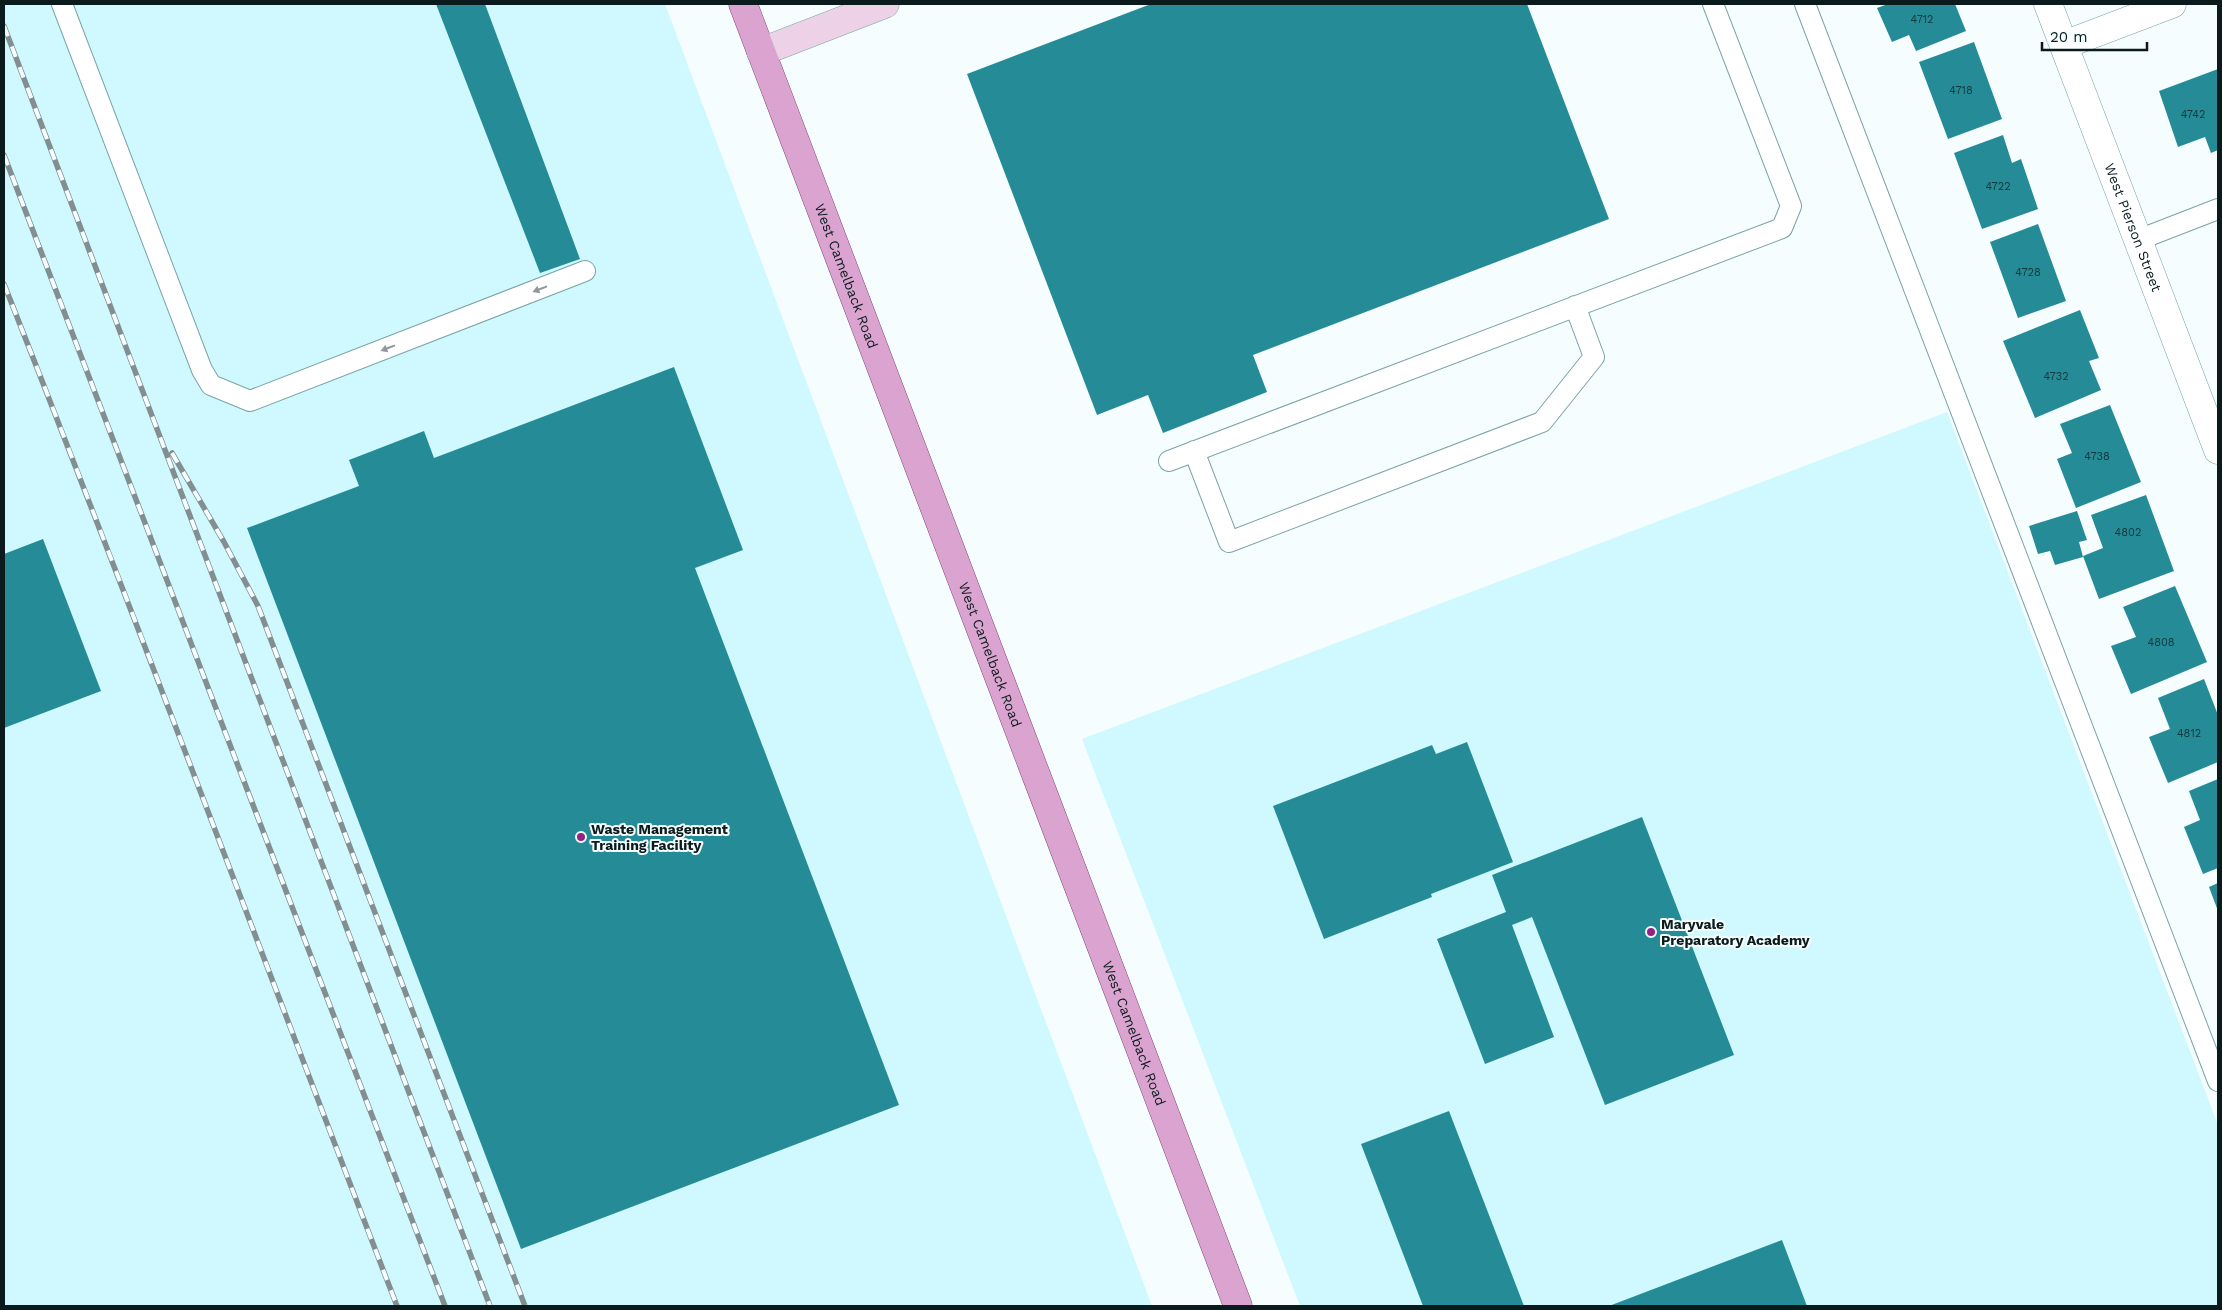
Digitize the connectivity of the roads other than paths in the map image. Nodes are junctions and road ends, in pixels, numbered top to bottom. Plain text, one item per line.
1 (62, 4) edge
2 (743, 4) edge
3 (885, 4) edge
4 (1713, 4) edge
5 (1805, 4) edge
6 (2048, 4) edge
7 (2172, 4) edge
8 (2064, 46) junction
9 (761, 52) junction
10 (2218, 209) edge
11 (2138, 240) junction
12 (585, 272) dead end
13 (1575, 306) junction
14 (2218, 446) edge
15 (1194, 451) junction
16 (1169, 461) dead end
17 (2218, 1081) edge
18 (1238, 1306) edge

12 -> 1 lane
2 - 9 main road, West Camelback Road
3 - 9 street
4 - 13 lane
5 - 17 lane
6 - 8 street, West Pierson Street
7 - 8 street
8 - 11 street, West Pierson Street
9 - 18 main road, West Camelback Road
10 - 11 lane
11 - 14 street, West Pierson Street
13 - 15 lane
13 - 15 lane
15 - 16 lane

